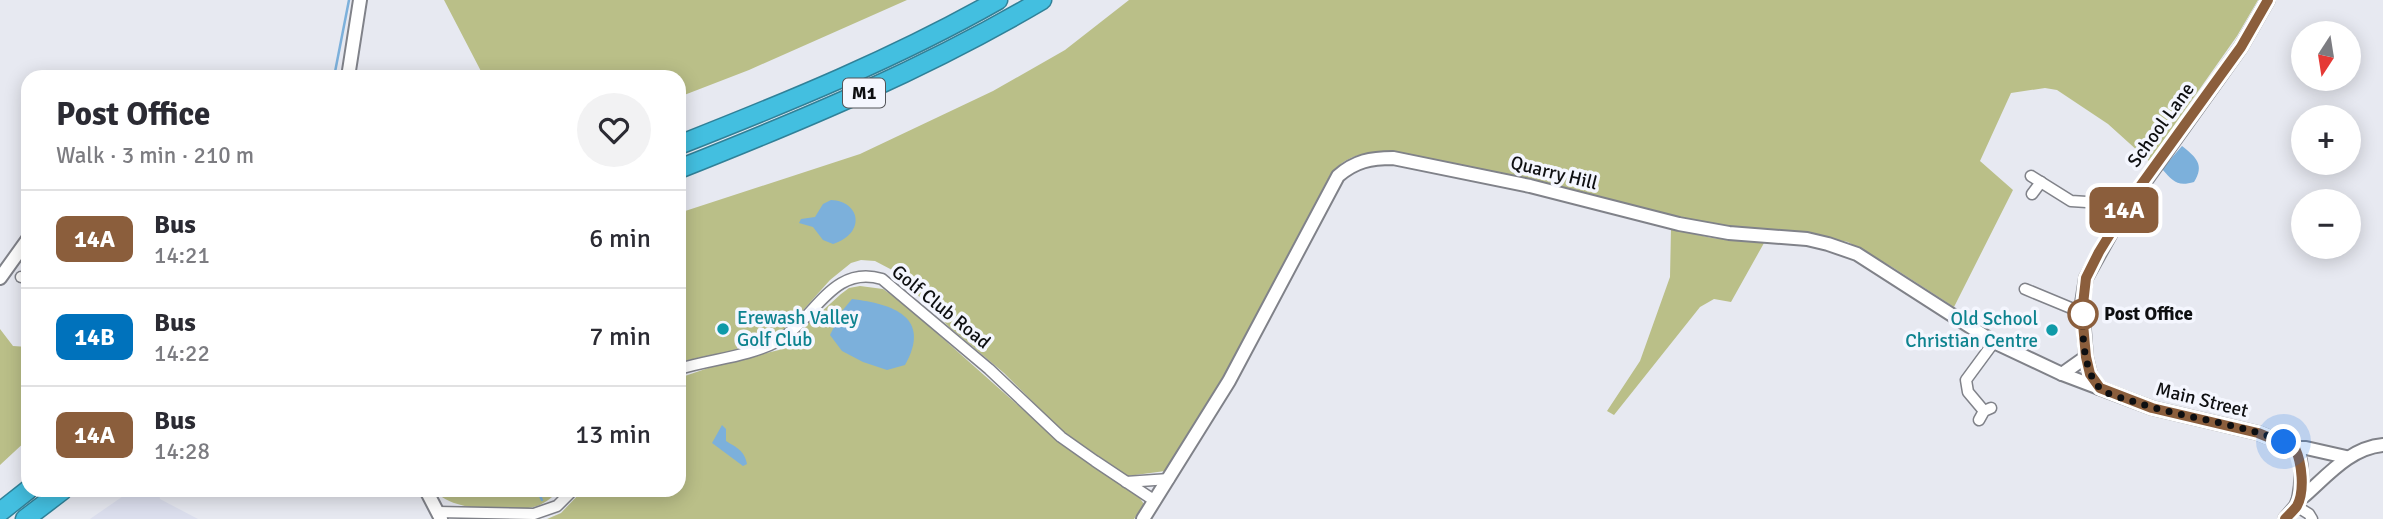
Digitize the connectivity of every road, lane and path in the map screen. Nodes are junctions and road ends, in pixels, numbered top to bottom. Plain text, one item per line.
1 (360, 0) edge
2 (998, 0) edge
3 (1042, 0) edge
4 (2268, 0) edge
5 (349, 70) edge
6 (686, 142) edge
7 (686, 166) edge
8 (2032, 194) dead end
9 (2121, 215) junction
10 (21, 249) edge
11 (0, 278) edge
12 (2025, 289) dead end
13 (2082, 313) junction
14 (1994, 342) junction
15 (2086, 357) junction
16 (686, 367) edge
17 (2062, 374) junction
18 (2100, 388) junction
19 (1984, 413) dead end
20 (2383, 445) edge
21 (2295, 448) junction
22 (2346, 457) junction
23 (1169, 479) junction
24 (1126, 482) junction
25 (21, 496) edge
26 (54, 497) edge
27 (430, 497) edge
28 (566, 497) edge
29 (1156, 501) junction
30 (2298, 502) junction
31 (3, 510) edge
32 (440, 516) edge
33 (24, 519) edge
34 (1143, 519) edge
35 (2285, 519) edge
36 (2313, 519) edge

1 - 5 street
2 - 6 highway, M1
3 - 7 highway, M1
4 - 9 street, School Lane
8 - 9 street
9 - 13 street, School Lane
10 - 11 street
12 - 13 street
13 - 15 street, School Lane
14 - 17 street, Quarry Hill
14 - 19 street
14 - 23 street, Quarry Hill
15 - 17 street
15 - 18 street, School Lane
16 - 24 street, Golf Club Road
17 - 18 street, Quarry Hill
18 - 21 street, Main Street
20 - 22 street
21 - 22 street, Main Street
21 - 30 street
22 - 30 street
23 - 24 street
23 - 29 street, Quarry Hill
24 - 29 street, Golf Club Road
25 - 31 highway
26 - 33 highway
27 - 32 street
28 - 32 street
29 - 34 street, Quarry Hill
30 - 35 street
30 - 36 street

